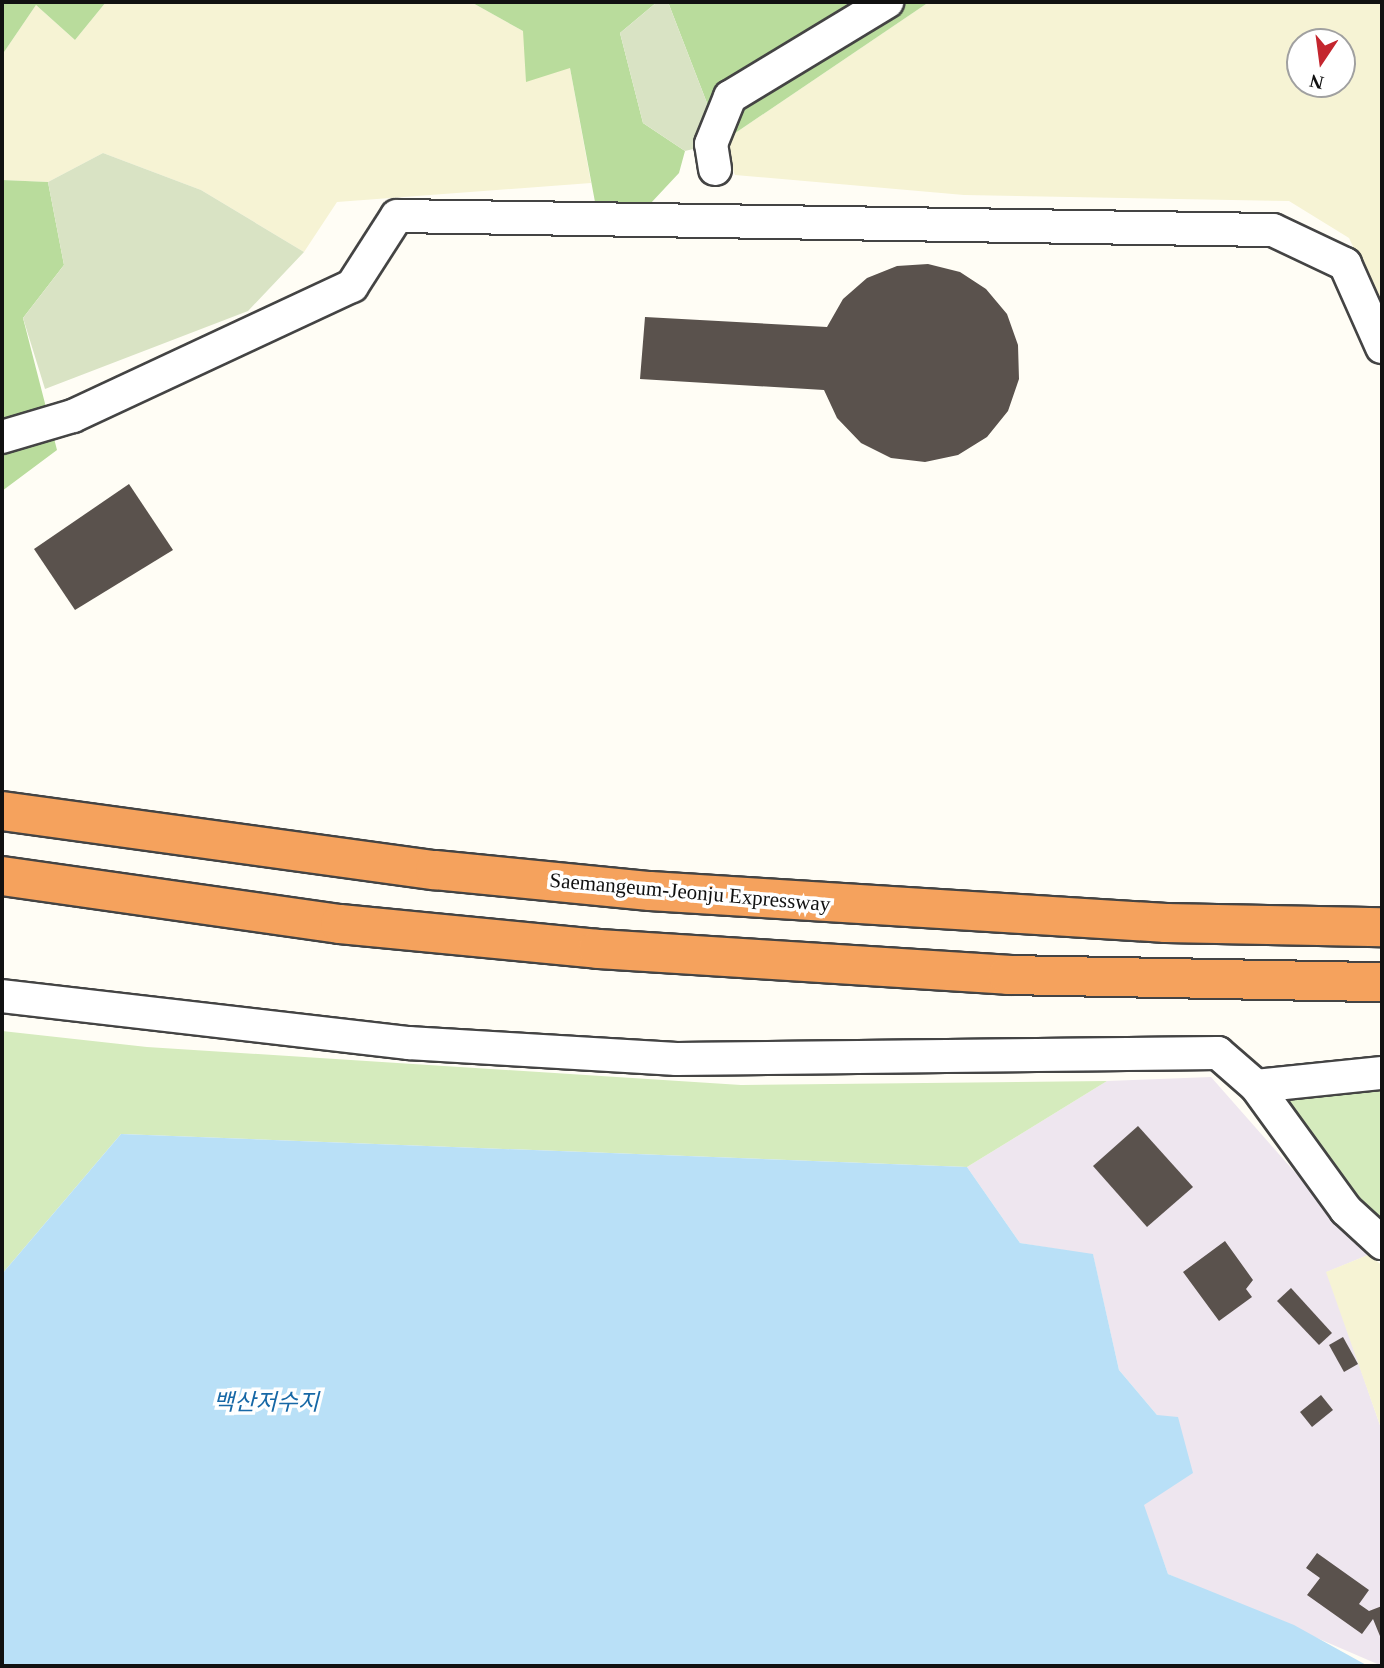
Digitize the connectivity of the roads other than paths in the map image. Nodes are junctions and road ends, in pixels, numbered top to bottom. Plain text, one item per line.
1 (887, 2) edge
2 (715, 169) dead end
3 (1382, 347) edge
4 (2, 437) edge
5 (2, 811) edge
6 (2, 876) edge
7 (1382, 927) edge
8 (1382, 982) edge
9 (2, 996) edge
10 (1382, 1073) edge
11 (1255, 1086) junction
12 (1382, 1243) edge

1 - 2 street
3 - 4 street
5 - 7 highway, Saemangeum-Jeonju Expressway
6 - 8 highway
9 - 11 street
10 - 11 street
11 - 12 street

